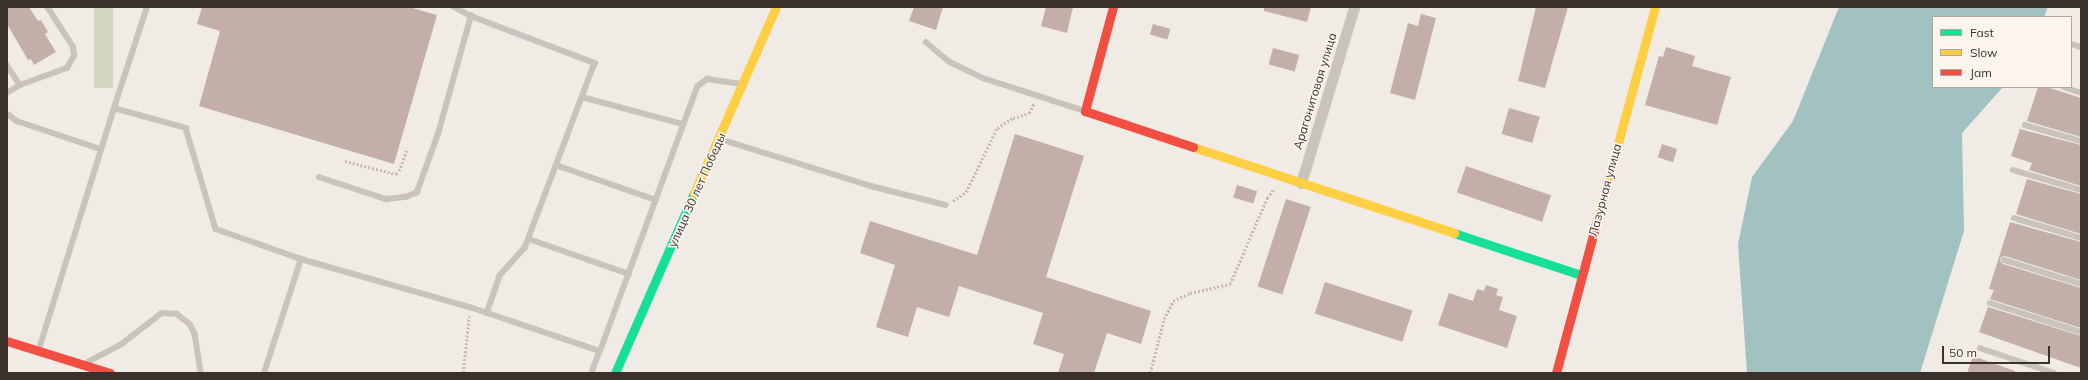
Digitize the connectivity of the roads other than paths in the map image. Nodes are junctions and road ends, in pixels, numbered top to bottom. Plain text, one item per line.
1 (47, 7) edge
2 (147, 7) edge
3 (454, 7) edge
4 (776, 7) edge
5 (1113, 7) edge
6 (1354, 7) edge
7 (1655, 7) edge
8 (472, 16) junction
9 (926, 42) dead end
10 (7, 65) edge
11 (743, 84) junction
12 (20, 85) junction
13 (2067, 88) edge
14 (7, 93) edge
15 (2081, 93) edge
16 (582, 97) junction
17 (114, 108) junction
18 (1085, 111) junction
19 (8, 115) edge
20 (683, 124) junction
21 (2024, 125) dead end
22 (720, 139) junction
23 (2081, 141) edge
24 (100, 149) junction
25 (556, 165) junction
26 (2013, 170) dead end
27 (319, 177) dead end
28 (1302, 183) junction
29 (2081, 190) edge
30 (656, 200) junction
31 (946, 205) road end
32 (2014, 218) dead end
33 (2081, 238) edge
34 (528, 239) junction
35 (301, 259) junction
36 (2004, 260) dead end
37 (629, 274) junction
38 (1582, 275) junction
39 (2081, 284) edge
40 (1990, 303) dead end
41 (487, 313) junction
42 (2081, 332) edge
43 (7, 341) edge
44 (1980, 348) dead end
45 (38, 351) junction
46 (600, 351) junction
47 (84, 365) junction
48 (110, 373) edge
49 (201, 373) edge
50 (264, 373) edge
51 (592, 373) edge
52 (615, 373) edge
53 (1556, 373) edge
54 (2054, 373) edge

1 - 12 lane
2 - 17 lane
3 - 8 lane
4 - 11 street, улица 30 лет Победы
5 - 18 street
6 - 28 street, Арагонитовая улица
7 - 38 street, Лазурная улица
8 - 16 lane
8 - 27 lane
9 - 18 lane
10 - 12 lane
11 - 20 lane
11 - 22 street, улица 30 лет Победы
12 - 14 lane
13 - 15 lane
16 - 20 lane
16 - 25 lane
17 - 24 lane
17 - 35 lane
18 - 28 street
19 - 24 lane
20 - 30 lane
21 - 23 lane
22 - 31 lane
22 - 52 street, улица 30 лет Победы
24 - 45 lane
25 - 30 lane
25 - 34 lane
26 - 29 lane
28 - 38 street
30 - 37 lane
32 - 33 lane
34 - 37 lane
34 - 41 lane
35 - 41 lane
35 - 50 lane
36 - 39 lane
37 - 46 lane
38 - 53 street, Лазурная улица
40 - 42 lane
41 - 46 lane
43 - 45 street
44 - 54 lane
45 - 47 street
46 - 51 lane
47 - 48 street
47 - 49 lane

